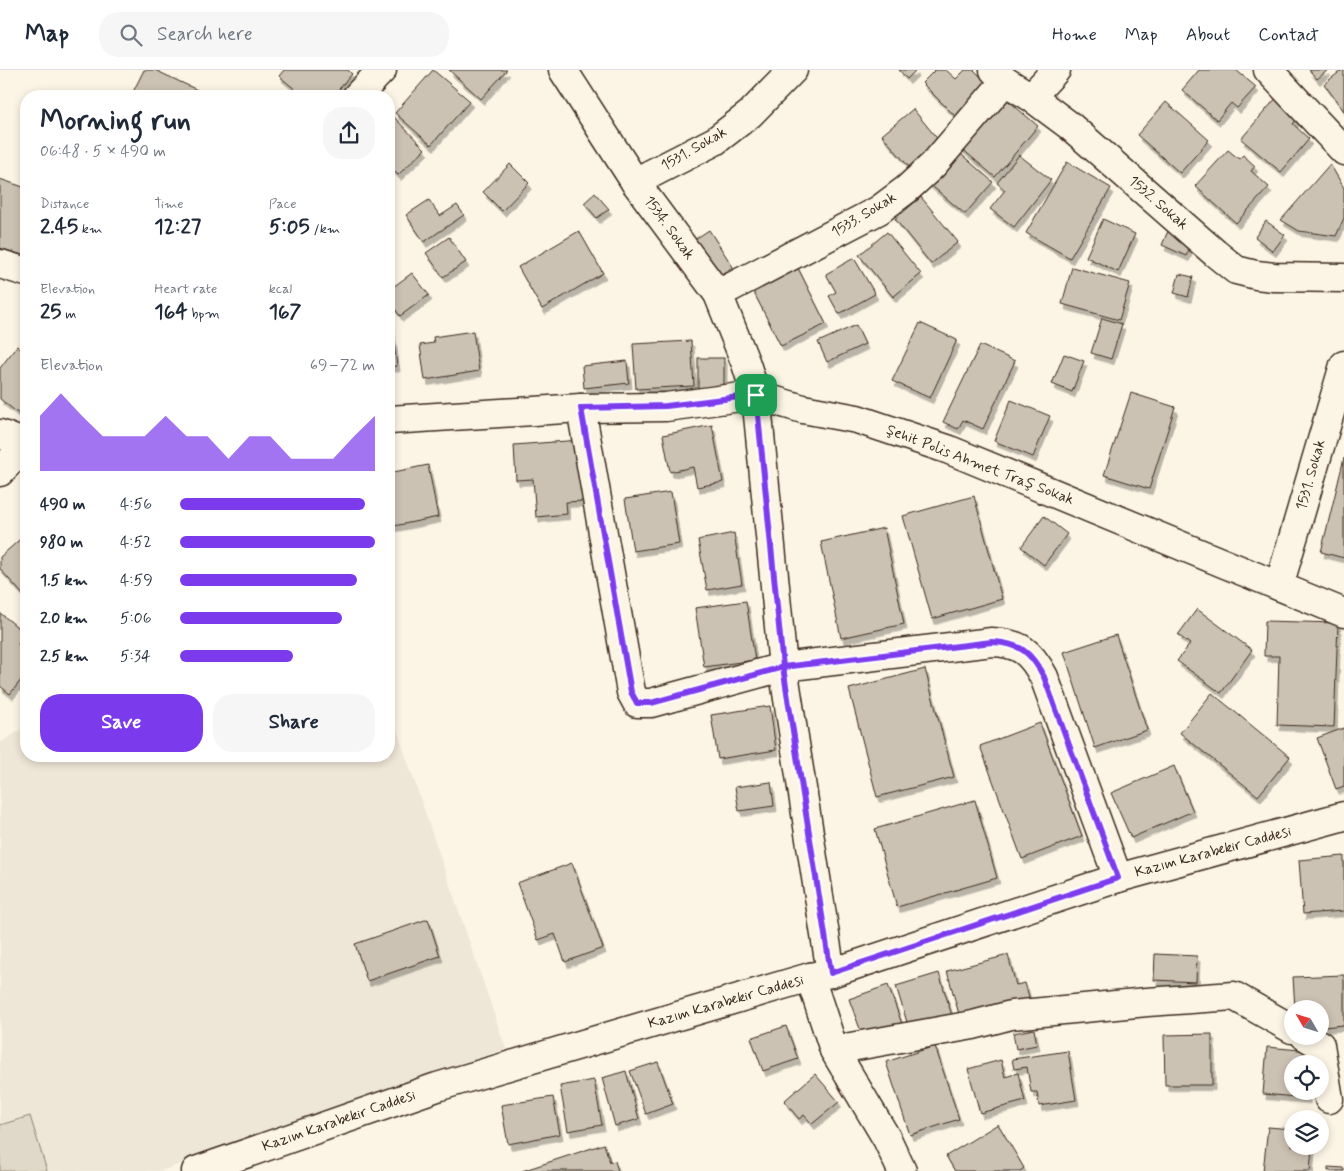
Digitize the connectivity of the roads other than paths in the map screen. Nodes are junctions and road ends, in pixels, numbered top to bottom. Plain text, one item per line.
1 (382, 70) edge
2 (563, 70) edge
3 (793, 70) edge
4 (1056, 70) edge
5 (1268, 70) edge
6 (1000, 75) edge
7 (363, 90) edge
8 (1031, 97) junction
9 (1344, 151) edge
10 (635, 182) junction
11 (0, 264) edge
12 (20, 270) edge
13 (1344, 278) edge
14 (718, 294) junction
15 (1344, 365) edge
16 (756, 395) junction
17 (581, 408) junction
18 (395, 420) edge
19 (0, 434) edge
20 (20, 442) edge
21 (20, 450) edge
22 (0, 472) edge
23 (1279, 586) junction
24 (1344, 613) edge
25 (783, 667) junction
26 (1344, 816) edge
27 (1118, 878) junction
28 (821, 975) junction
29 (1284, 1024) edge
30 (834, 1050) junction
31 (196, 1171) edge
32 (902, 1171) edge

1 - 7 street
2 - 10 street, 1534. Sokak
3 - 10 street, 1531. Sokak
4 - 8 street
5 - 9 street
6 - 8 street, 1532. Sokak
6 - 14 street, 1533. Sokak
8 - 13 street, 1532. Sokak
10 - 14 street, 1534. Sokak
11 - 12 street
14 - 16 street, 1534. Sokak
15 - 23 street, 1531. Sokak
16 - 17 street, Şehit Polis Ahmet Traş Sokak
16 - 23 street, Şehit Polis Ahmet Traş Sokak
16 - 25 street, 1534. Sokak
17 - 18 street, Şehit Polis Ahmet Traş Sokak
17 - 25 street
19 - 20 street
21 - 22 street
23 - 24 street, Şehit Polis Ahmet Traş Sokak
25 - 27 street
25 - 28 street, 1534. Sokak
26 - 27 street, Kazım Karabekir Caddesi
27 - 28 street, Kazım Karabekir Caddesi
28 - 30 street, 1534. Sokak
28 - 31 street, Kazım Karabekir Caddesi
29 - 30 street
30 - 32 street, 1534. Sokak

